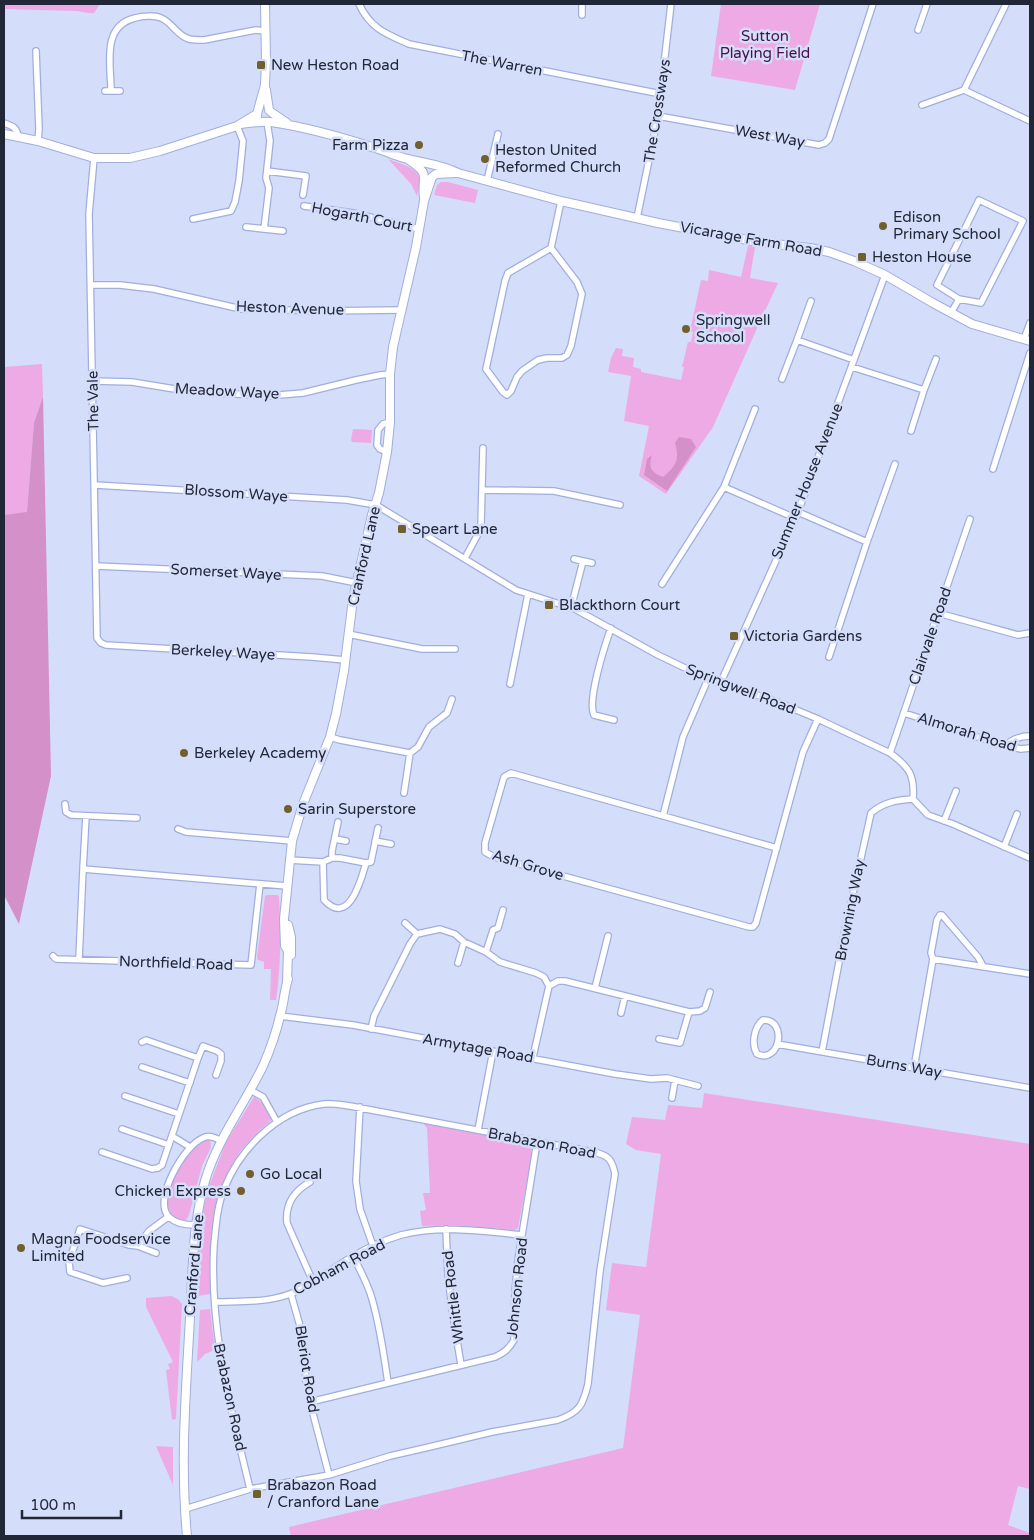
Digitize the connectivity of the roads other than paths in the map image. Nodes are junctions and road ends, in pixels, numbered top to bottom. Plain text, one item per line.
1 (265, 4) edge
2 (359, 4) edge
3 (582, 4) edge
4 (672, 4) edge
5 (874, 4) edge
6 (927, 4) edge
7 (1006, 4) edge
8 (582, 15) dead end
9 (918, 30) dead end
10 (265, 31) junction
11 (36, 51) dead end
12 (265, 85) junction
13 (964, 90) junction
14 (120, 91) dead end
15 (661, 94) junction
16 (922, 105) dead end
17 (270, 111) junction
18 (658, 116) junction
19 (262, 118) junction
20 (1030, 121) edge
21 (4, 123) edge
22 (288, 124) junction
23 (239, 125) junction
24 (4, 134) edge
25 (498, 134) dead end
26 (18, 137) junction
27 (38, 141) junction
28 (94, 158) junction
29 (267, 171) junction
30 (430, 171) junction
31 (487, 181) junction
32 (303, 195) dead end
33 (562, 201) junction
34 (304, 206) dead end
35 (637, 218) junction
36 (193, 219) dead end
37 (246, 226) dead end
38 (264, 229) junction
39 (419, 229) junction
40 (283, 231) dead end
41 (551, 248) junction
42 (885, 275) junction
43 (91, 285) junction
44 (959, 299) junction
45 (811, 301) dead end
46 (401, 310) junction
47 (950, 313) junction
48 (1030, 322) edge
49 (797, 340) junction
50 (1027, 340) edge
51 (1030, 353) edge
52 (936, 359) dead end
53 (854, 360) junction
54 (852, 367) junction
55 (390, 374) junction
56 (782, 379) dead end
57 (93, 380) junction
58 (924, 390) junction
59 (755, 409) dead end
60 (911, 431) dead end
61 (482, 448) dead end
62 (894, 464) dead end
63 (993, 469) dead end
64 (95, 485) junction
65 (724, 487) junction
66 (482, 490) junction
67 (376, 505) junction
68 (620, 505) dead end
69 (796, 515) junction
70 (970, 519) dead end
71 (867, 542) junction
72 (465, 558) junction
73 (574, 559) dead end
74 (583, 561) junction
75 (592, 563) dead end
76 (96, 566) junction
77 (356, 583) junction
78 (662, 584) dead end
79 (528, 594) junction
80 (571, 608) junction
81 (938, 613) junction
82 (611, 628) junction
83 (1030, 633) edge
84 (348, 634) junction
85 (101, 643) joint
86 (455, 649) dead end
87 (829, 657) dead end
88 (345, 660) junction
89 (708, 679) junction
90 (510, 684) dead end
91 (720, 684) junction
92 (452, 699) dead end
93 (904, 713) junction
94 (818, 719) junction
95 (614, 720) dead end
96 (1030, 736) edge
97 (330, 737) junction
98 (1005, 746) junction
99 (1030, 748) edge
100 (410, 753) junction
101 (890, 753) junction
102 (956, 791) dead end
103 (404, 793) dead end
104 (913, 799) junction
105 (65, 804) dead end
106 (1017, 814) dead end
107 (86, 816) junction
108 (662, 816) junction
109 (137, 818) dead end
110 (944, 821) junction
111 (338, 822) dead end
112 (378, 828) dead end
113 (178, 829) dead end
114 (334, 839) junction
115 (292, 841) junction
116 (346, 841) dead end
117 (375, 841) junction
118 (391, 844) dead end
119 (1004, 847) junction
120 (777, 848) junction
121 (332, 858) junction
122 (1030, 858) edge
123 (289, 860) junction
124 (322, 862) junction
125 (366, 863) junction
126 (83, 869) junction
127 (260, 884) junction
128 (287, 886) junction
129 (503, 910) dead end
130 (404, 923) dead end
131 (417, 934) junction
132 (608, 936) dead end
133 (464, 942) junction
134 (486, 952) junction
135 (53, 956) dead end
136 (79, 959) junction
137 (933, 959) junction
138 (458, 963) dead end
139 (983, 966) junction
140 (1030, 974) edge
141 (549, 986) junction
142 (595, 988) junction
143 (710, 992) dead end
144 (625, 996) junction
145 (621, 1012) dead end
146 (689, 1012) junction
147 (280, 1016) junction
148 (371, 1029) junction
149 (659, 1038) dead end
150 (142, 1042) dead end
151 (777, 1044) junction
152 (493, 1051) junction
153 (822, 1052) junction
154 (198, 1058) junction
155 (533, 1058) junction
156 (142, 1067) dead end
157 (914, 1068) junction
158 (216, 1075) dead end
159 (675, 1080) junction
160 (190, 1083) junction
161 (698, 1086) dead end
162 (1030, 1088) edge
163 (250, 1090) junction
164 (125, 1096) dead end
165 (672, 1098) dead end
166 (360, 1108) junction
167 (179, 1114) junction
168 (277, 1122) junction
169 (122, 1129) dead end
170 (478, 1130) junction
171 (172, 1136) junction
172 (221, 1141) junction
173 (537, 1142) junction
174 (169, 1145) junction
175 (190, 1147) junction
176 (102, 1152) dead end
177 (310, 1182) dead end
178 (168, 1217) junction
179 (195, 1226) junction
180 (446, 1229) junction
181 (522, 1235) junction
182 (138, 1246) junction
183 (373, 1246) junction
184 (156, 1253) dead end
185 (353, 1256) junction
186 (127, 1278) dead end
187 (313, 1282) junction
188 (291, 1294) junction
189 (214, 1302) junction
190 (462, 1365) junction
191 (388, 1382) junction
192 (310, 1402) junction
193 (329, 1475) junction
194 (250, 1489) junction
195 (185, 1509) junction
196 (187, 1536) edge

1 - 10 street
2 - 15 street, The Warren
3 - 8 street
4 - 15 street, The Crossways
5 - 18 street, West Way
6 - 9 street
7 - 13 street
10 - 12 street
10 - 14 street
11 - 27 street
12 - 17 street
12 - 19 street
13 - 16 street
13 - 20 street
15 - 18 street, The Crossways
17 - 19 street
17 - 19 street
17 - 22 street, Vicarage Farm Road
18 - 35 street, The Crossways
19 - 22 street, Vicarage Farm Road
19 - 23 street
19 - 29 street
21 - 26 street
22 - 30 street, Vicarage Farm Road
23 - 28 street
23 - 36 street
24 - 26 street
25 - 31 street
26 - 27 street
27 - 28 street
28 - 43 street, The Vale
29 - 32 street
29 - 38 street
30 - 31 street, Vicarage Farm Road
30 - 39 street, Cranford Lane
31 - 33 street, Vicarage Farm Road
33 - 35 street, Vicarage Farm Road
33 - 41 street
34 - 39 street, Hogarth Court
35 - 42 street, Vicarage Farm Road
37 - 38 street
38 - 40 street
39 - 46 street, Cranford Lane
41 - 41 street
42 - 47 street, Vicarage Farm Road
42 - 53 street, Summer House Avenue
43 - 46 street, Heston Avenue
43 - 57 street, The Vale
44 - 44 street
44 - 47 street
45 - 49 street
46 - 55 street, Cranford Lane
47 - 50 street, Vicarage Farm Road
48 - 50 street
49 - 53 street
49 - 56 street
51 - 63 street
52 - 58 street
53 - 54 street, Summer House Avenue
54 - 58 street
54 - 69 street, Summer House Avenue
55 - 57 street, Meadow Waye
55 - 67 street, Cranford Lane
57 - 64 street, The Vale
58 - 60 street
59 - 65 street
61 - 66 street
62 - 71 street
64 - 67 street, Blossom Waye
64 - 76 street, The Vale
65 - 69 street
65 - 78 street
66 - 68 street
66 - 72 street
67 - 72 street, Springwell Road
67 - 77 street, Cranford Lane
69 - 71 street
69 - 91 street, Summer House Avenue
70 - 81 street, Clairvale Road
71 - 87 street
72 - 79 street, Springwell Road
73 - 74 street
74 - 75 street
74 - 80 street
76 - 77 street, Somerset Waye
76 - 85 street, The Vale
77 - 84 street, Cranford Lane
79 - 80 street, Springwell Road
79 - 90 street
80 - 82 street, Springwell Road
81 - 83 street
81 - 93 street, Clairvale Road
82 - 89 street, Springwell Road
82 - 95 street
84 - 86 street
84 - 88 street, Cranford Lane
85 - 88 street, Berkeley Waye
88 - 97 street, Cranford Lane
89 - 91 street, Springwell Road
89 - 108 street
91 - 94 street, Springwell Road
92 - 100 street
93 - 98 street, Almorah Road
93 - 101 street, Clairvale Road
94 - 101 street, Springwell Road
94 - 120 street, Ash Grove
96 - 98 street
97 - 100 street
97 - 115 street, Cranford Lane
98 - 99 street, Almorah Road
100 - 103 street
101 - 104 street, Springwell Road
102 - 110 street
104 - 110 street
104 - 153 street, Browning Way
105 - 107 street
106 - 119 street
107 - 109 street
107 - 126 street
108 - 120 street, Ash Grove
108 - 120 street, Ash Grove
110 - 119 street
111 - 114 street
112 - 117 street
113 - 115 street
114 - 116 street
114 - 121 street
115 - 123 street, Cranford Lane
117 - 118 street
117 - 125 street
119 - 122 street
121 - 124 street
121 - 125 street
123 - 124 street
123 - 128 street, Cranford Lane
124 - 125 street
126 - 127 street
126 - 136 street
127 - 128 street
127 - 136 street, Northfield Road
128 - 147 street, Cranford Lane
129 - 134 street
130 - 131 street
131 - 133 street
131 - 148 street
132 - 142 street
133 - 134 street
133 - 138 street
134 - 141 street
135 - 136 street, Northfield Road
137 - 139 street
137 - 139 street
137 - 157 street
139 - 140 street
141 - 142 street
141 - 155 street
142 - 144 street
143 - 146 street
144 - 145 street
144 - 146 street
146 - 149 street
147 - 148 street, Armytage Road
147 - 163 street, Cranford Lane
148 - 152 street, Armytage Road
150 - 154 street
151 - 151 street
151 - 153 street, Burns Way
152 - 155 street, Armytage Road
152 - 170 street
153 - 157 street, Burns Way
154 - 158 street
154 - 160 street
155 - 159 street, Armytage Road
156 - 160 street
157 - 162 street, Burns Way
159 - 161 street, Armytage Road
159 - 165 street
160 - 167 street
163 - 168 street
163 - 172 street, Cranford Lane
164 - 167 street
166 - 168 street, Brabazon Road
166 - 170 street, Brabazon Road
166 - 183 street
167 - 171 street
168 - 189 street, Brabazon Road
169 - 174 street
170 - 173 street, Brabazon Road
171 - 174 street
171 - 175 street
172 - 175 street
172 - 179 street, Cranford Lane
173 - 181 street, Johnson Road
173 - 193 street, Brabazon Road
174 - 176 street
175 - 178 street
177 - 187 street
178 - 179 street
178 - 182 street
179 - 195 street, Cranford Lane
180 - 181 street, Cobham Road
180 - 183 street, Cobham Road
180 - 190 street, Whittle Road
181 - 190 street, Johnson Road
182 - 184 street
182 - 186 street
183 - 185 street, Cobham Road
185 - 187 street, Cobham Road
185 - 191 street
187 - 188 street, Cobham Road
188 - 189 street, Cobham Road
188 - 192 street, Bleriot Road
189 - 194 street, Brabazon Road
190 - 191 street, Johnson Road
191 - 192 street, Johnson Road
192 - 193 street, Bleriot Road
193 - 194 street, Brabazon Road
194 - 195 street, Brabazon Road
195 - 196 street, Cranford Lane

